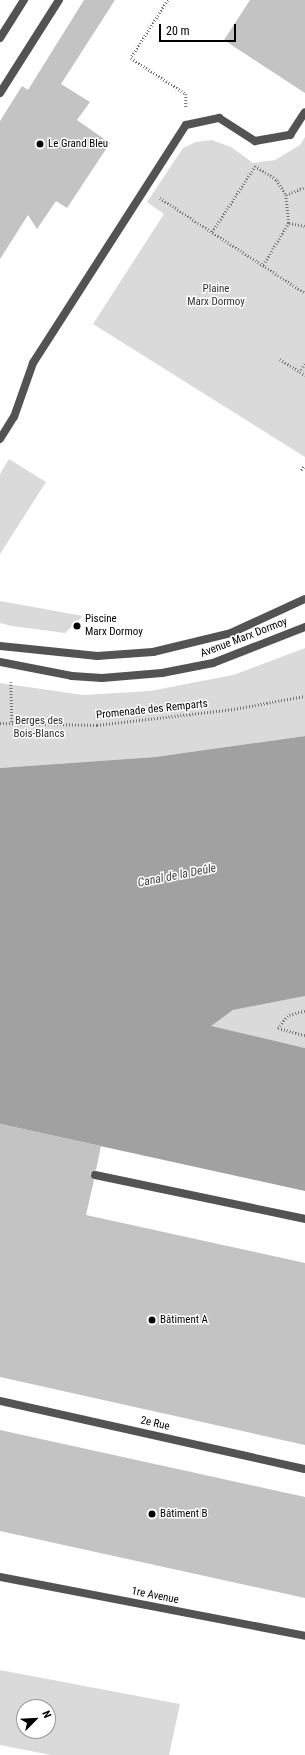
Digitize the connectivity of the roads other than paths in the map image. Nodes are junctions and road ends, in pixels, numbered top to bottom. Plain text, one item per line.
1 (24, 0) edge
2 (59, 0) edge
3 (0, 38) edge
4 (0, 93) edge
5 (305, 112) edge
6 (0, 439) edge
7 (305, 599) edge
8 (305, 627) edge
9 (0, 646) edge
10 (0, 662) edge
11 (95, 1175) dead end
12 (305, 1219) edge
13 (0, 1401) edge
14 (305, 1469) edge
15 (0, 1577) edge
16 (305, 1636) edge

1 - 3 street
2 - 4 street
5 - 6 street
7 - 9 street, Avenue Marx Dormoy
8 - 10 street, Avenue Marx Dormoy
11 - 12 street
13 - 14 street, 2e Rue
15 - 16 street, 1re Avenue

